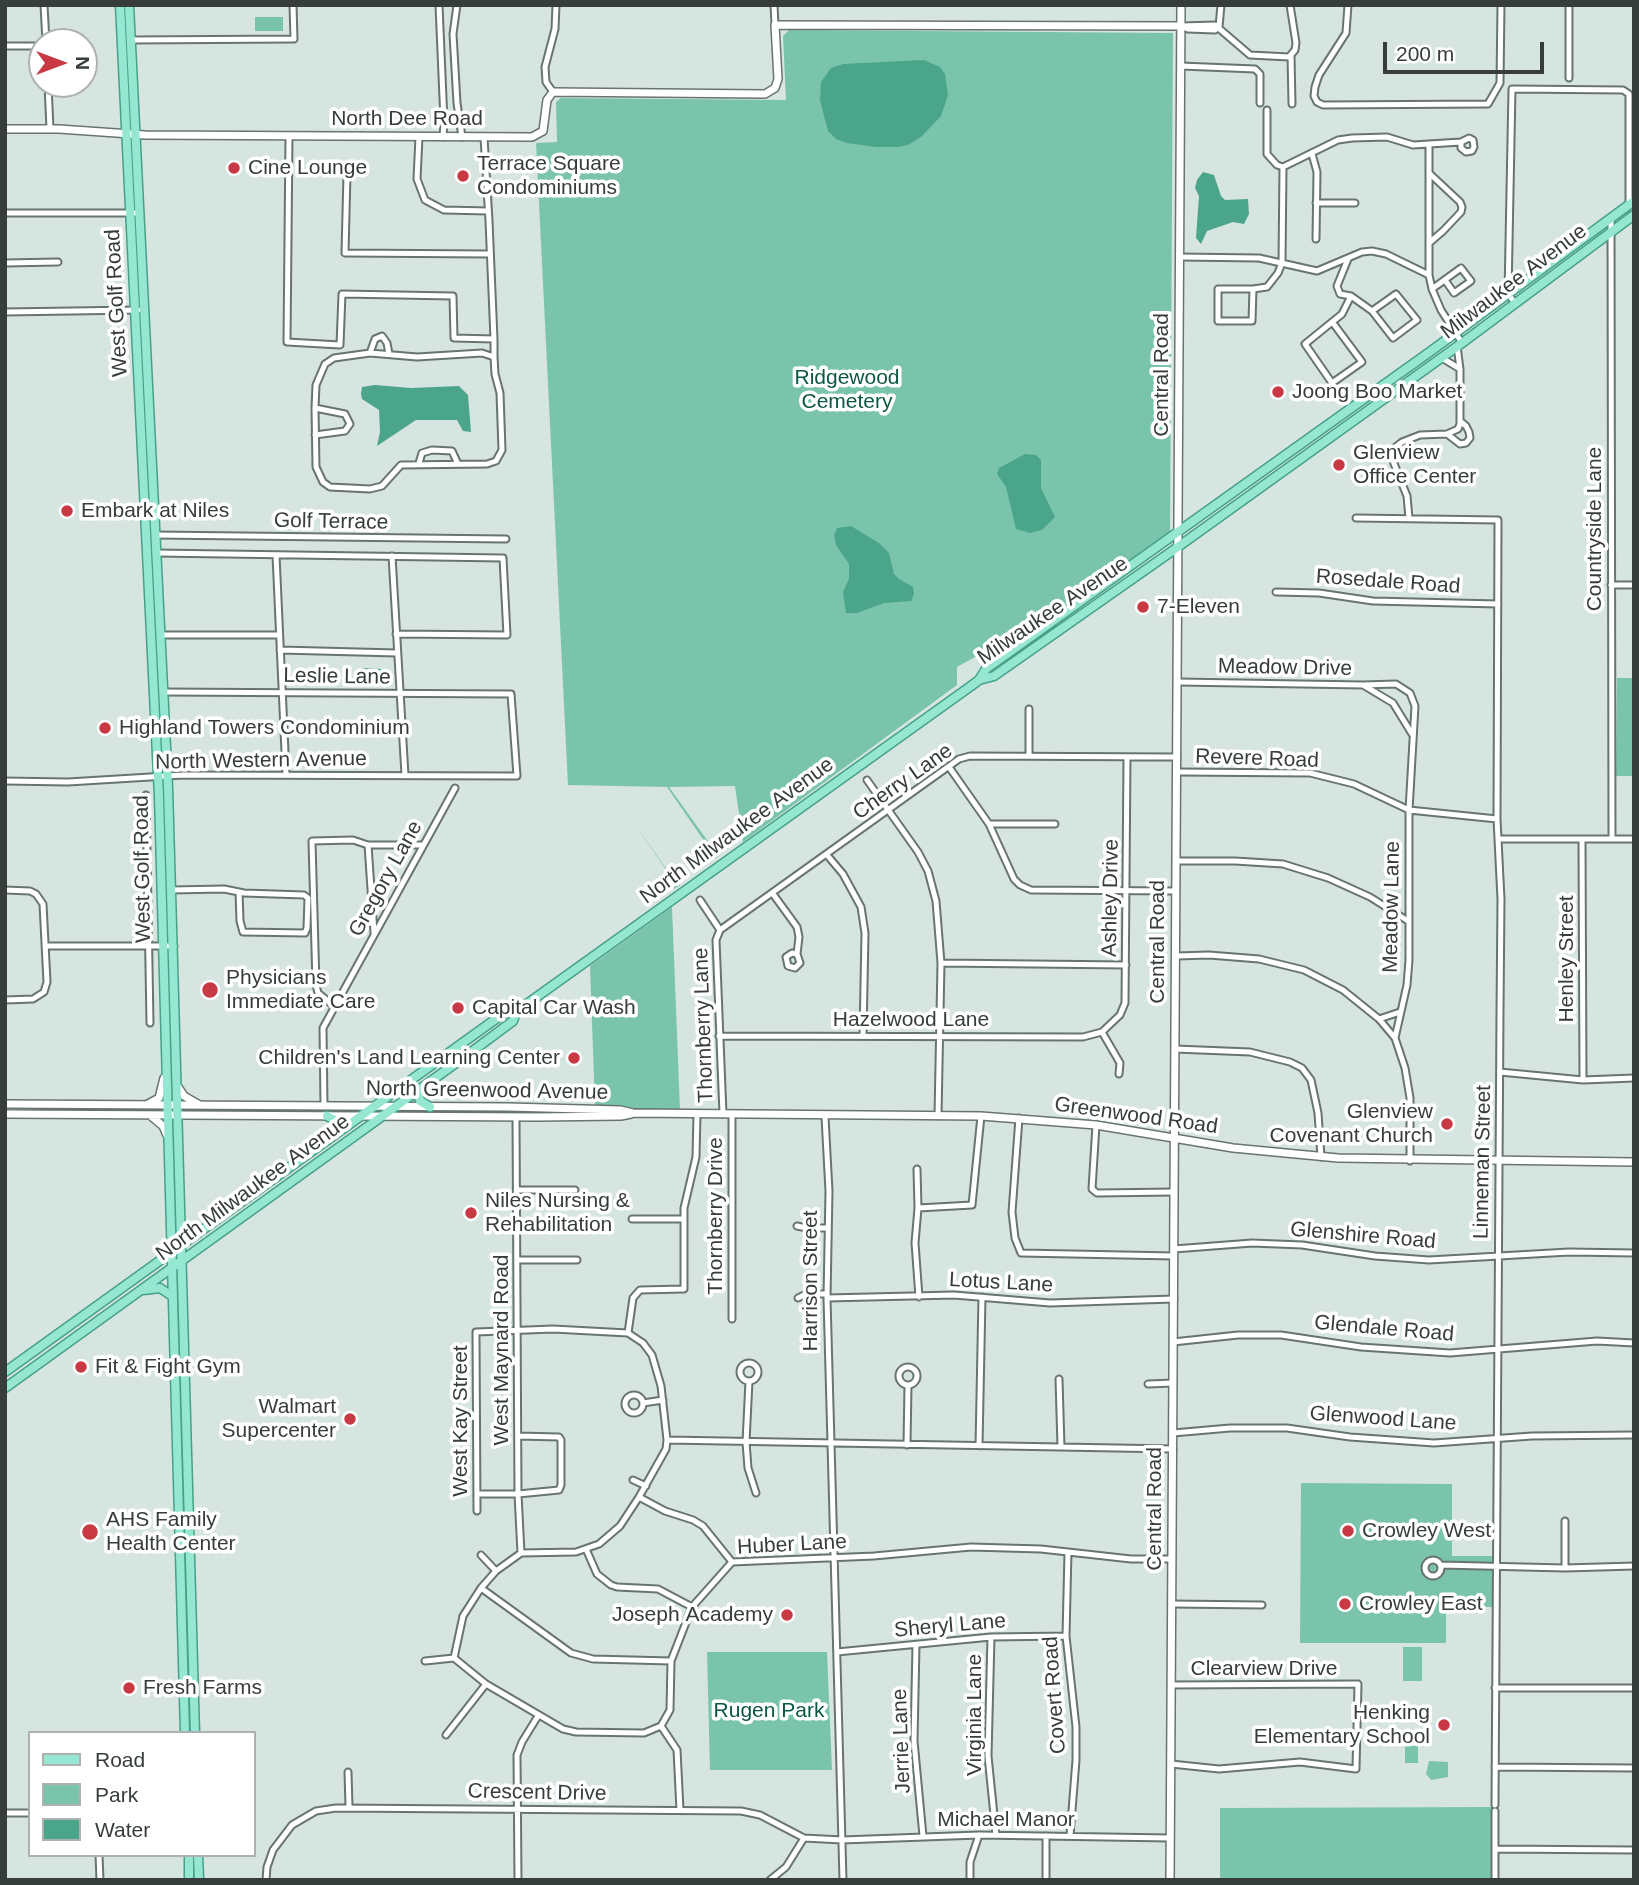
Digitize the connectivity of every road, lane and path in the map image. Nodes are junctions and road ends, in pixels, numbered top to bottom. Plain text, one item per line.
1 (44, 5) edge
2 (120, 5) edge
3 (129, 5) edge
4 (293, 5) edge
5 (439, 5) edge
6 (457, 5) edge
7 (556, 5) edge
8 (774, 5) edge
9 (1181, 5) edge
10 (1221, 5) edge
11 (1290, 5) edge
12 (1348, 5) edge
13 (1501, 5) edge
14 (1569, 5) edge
15 (775, 25) junction
16 (1181, 26) junction
17 (1219, 27) junction
18 (45, 28) edge
19 (131, 40) junction
20 (5, 46) edge
21 (28, 46) edge
22 (1290, 56) junction
23 (1181, 66) junction
24 (1569, 78) dead end
25 (553, 92) junction
26 (49, 98) edge
27 (1260, 103) dead end
28 (1292, 104) dead end
29 (1267, 110) dead end
30 (5, 129) edge
31 (50, 129) junction
32 (131, 134) junction
33 (289, 136) junction
34 (419, 137) junction
35 (443, 137) junction
36 (462, 137) junction
37 (484, 137) junction
38 (1461, 142) dead end
39 (1429, 144) junction
40 (1312, 155) junction
41 (1283, 167) junction
42 (1429, 173) junction
43 (346, 174) dead end
44 (1316, 202) junction
45 (1632, 202) edge
46 (1355, 203) dead end
47 (488, 211) junction
48 (5, 213) edge
49 (135, 213) junction
50 (1634, 215) edge
51 (1611, 218) junction
52 (1611, 232) junction
53 (1316, 239) dead end
54 (1429, 243) junction
55 (490, 254) junction
56 (1180, 257) junction
57 (1348, 259) junction
58 (58, 262) dead end
59 (1282, 262) junction
60 (5, 263) edge
61 (1429, 275) junction
62 (1445, 280) junction
63 (1253, 289) junction
64 (1432, 289) junction
65 (1508, 294) junction
66 (1351, 296) junction
67 (1515, 303) junction
68 (140, 310) junction
69 (1372, 311) junction
70 (5, 312) edge
71 (1333, 323) junction
72 (1456, 333) junction
73 (494, 339) junction
74 (1460, 344) junction
75 (370, 353) junction
76 (389, 354) junction
77 (494, 357) junction
78 (1441, 358) junction
79 (1460, 369) junction
80 (315, 408) junction
81 (1460, 421) junction
82 (1447, 433) junction
83 (315, 435) junction
84 (1295, 449) junction
85 (419, 463) junction
86 (458, 464) junction
87 (1261, 487) junction
88 (1356, 518) dead end
89 (1409, 518) junction
90 (1179, 533) junction
91 (151, 536) junction
92 (506, 539) dead end
93 (1179, 547) junction
94 (156, 553) junction
95 (276, 555) junction
96 (392, 556) junction
97 (1611, 585) junction
98 (1634, 585) edge
99 (1276, 592) dead end
100 (1498, 604) junction
101 (156, 634) junction
102 (396, 634) junction
103 (279, 635) junction
104 (280, 650) junction
105 (397, 653) junction
106 (979, 680) junction
107 (1178, 682) junction
108 (1363, 685) junction
109 (163, 692) junction
110 (282, 692) junction
111 (400, 693) junction
112 (1029, 709) dead end
113 (1412, 734) junction
114 (1029, 756) junction
115 (1127, 757) junction
116 (1177, 757) junction
117 (949, 767) junction
118 (1177, 772) junction
119 (286, 775) junction
120 (405, 775) junction
121 (517, 776) joint
122 (163, 777) junction
123 (5, 780) edge
124 (867, 780) dead end
125 (455, 788) dead end
126 (146, 795) dead end
127 (888, 810) junction
128 (1409, 810) junction
129 (1497, 819) junction
130 (989, 824) junction
131 (1055, 824) dead end
132 (1498, 839) junction
133 (1582, 839) junction
134 (1612, 839) junction
135 (1634, 839) edge
136 (368, 845) junction
137 (423, 845) junction
138 (827, 855) junction
139 (1177, 861) junction
140 (5, 890) edge
141 (172, 890) junction
142 (1127, 891) junction
143 (1176, 891) junction
144 (239, 892) junction
145 (773, 894) junction
146 (700, 900) dead end
147 (1408, 921) junction
148 (720, 930) junction
149 (374, 933) junction
150 (46, 946) junction
151 (149, 946) junction
152 (162, 946) junction
153 (174, 946) junction
154 (797, 954) dead end
155 (1176, 956) junction
156 (940, 963) junction
157 (1125, 965) junction
158 (5, 1000) edge
159 (335, 1007) junction
160 (516, 1012) junction
161 (1400, 1012) junction
162 (1379, 1019) junction
163 (150, 1023) dead end
164 (1102, 1032) junction
165 (719, 1036) junction
166 (863, 1036) junction
167 (938, 1036) junction
168 (1395, 1038) junction
169 (1175, 1049) junction
170 (1500, 1072) junction
171 (165, 1074) junction
172 (1119, 1074) dead end
173 (1634, 1078) edge
174 (1583, 1080) junction
175 (178, 1087) junction
176 (418, 1090) junction
177 (5, 1104) edge
178 (136, 1106) junction
179 (166, 1106) junction
180 (178, 1106) junction
181 (202, 1106) junction
182 (324, 1106) junction
183 (374, 1107) junction
184 (396, 1107) junction
185 (430, 1107) junction
186 (633, 1113) junction
187 (5, 1114) edge
188 (696, 1114) junction
189 (723, 1114) junction
190 (732, 1114) junction
191 (150, 1116) junction
192 (166, 1116) junction
193 (178, 1116) junction
194 (327, 1116) junction
195 (360, 1116) junction
196 (382, 1116) junction
197 (938, 1116) junction
198 (981, 1116) junction
199 (516, 1117) junction
200 (825, 1117) dead end
201 (1018, 1118) junction
202 (1096, 1125) junction
203 (338, 1132) junction
204 (167, 1135) junction
205 (1174, 1138) junction
206 (1321, 1157) junction
207 (1410, 1161) junction
208 (1498, 1162) junction
209 (1634, 1162) edge
210 (917, 1168) dead end
211 (517, 1190) junction
212 (575, 1190) dead end
213 (1174, 1192) junction
214 (918, 1208) junction
215 (632, 1219) dead end
216 (684, 1219) junction
217 (797, 1226) dead end
218 (828, 1228) junction
219 (182, 1245) junction
220 (1174, 1252) junction
221 (170, 1253) junction
222 (1634, 1253) edge
223 (1497, 1258) junction
224 (577, 1260) dead end
225 (183, 1261) junction
226 (517, 1261) junction
227 (171, 1269) junction
228 (140, 1291) junction
229 (172, 1296) junction
230 (827, 1296) junction
231 (798, 1297) dead end
232 (919, 1297) junction
233 (982, 1297) junction
234 (1174, 1299) junction
235 (732, 1318) dead end
236 (518, 1330) junction
237 (628, 1333) junction
238 (1173, 1342) junction
239 (1634, 1343) edge
240 (1497, 1348) junction
241 (5, 1372) edge
242 (1059, 1379) dead end
243 (749, 1381) dead end
244 (1173, 1383) junction
245 (1148, 1384) dead end
246 (908, 1385) dead end
247 (5, 1388) edge
248 (663, 1400) junction
249 (643, 1402) dead end
250 (1173, 1433) junction
251 (1634, 1435) edge
252 (517, 1436) junction
253 (1497, 1439) junction
254 (667, 1440) junction
255 (746, 1442) junction
256 (831, 1445) junction
257 (907, 1445) junction
258 (979, 1446) junction
259 (1061, 1447) junction
260 (1172, 1449) junction
261 (633, 1480) dead end
262 (646, 1486) junction
263 (756, 1493) dead end
264 (477, 1494) junction
265 (518, 1494) junction
266 (639, 1497) junction
267 (477, 1511) dead end
268 (1565, 1521) dead end
269 (586, 1549) junction
270 (1068, 1552) junction
271 (521, 1553) junction
272 (481, 1555) dead end
273 (835, 1559) junction
274 (1172, 1559) junction
275 (732, 1562) junction
276 (1441, 1565) dead end
277 (1496, 1566) junction
278 (1634, 1566) edge
279 (1565, 1568) junction
280 (496, 1571) junction
281 (481, 1588) junction
282 (1172, 1604) junction
283 (1262, 1605) dead end
284 (692, 1607) junction
285 (1066, 1636) junction
286 (991, 1637) junction
287 (916, 1645) junction
288 (837, 1652) junction
289 (454, 1658) junction
290 (425, 1661) dead end
291 (671, 1661) junction
292 (486, 1684) junction
293 (1171, 1685) junction
294 (1495, 1688) junction
295 (1634, 1688) edge
296 (538, 1716) junction
297 (662, 1726) junction
298 (185, 1731) edge
299 (195, 1731) edge
300 (446, 1735) dead end
301 (1171, 1764) junction
302 (1495, 1767) junction
303 (1634, 1768) edge
304 (348, 1772) dead end
305 (349, 1807) junction
306 (517, 1808) junction
307 (680, 1810) junction
308 (5, 1812) edge
309 (28, 1813) edge
310 (979, 1835) junction
311 (996, 1835) junction
312 (923, 1836) junction
313 (1046, 1836) junction
314 (1070, 1836) junction
315 (804, 1838) junction
316 (1170, 1838) junction
317 (842, 1840) junction
318 (1495, 1849) junction
319 (1634, 1850) edge
320 (99, 1857) edge
321 (189, 1857) edge
322 (198, 1857) edge
323 (100, 1880) edge
324 (189, 1880) edge
325 (199, 1880) edge
326 (266, 1880) edge
327 (517, 1880) edge
328 (770, 1880) edge
329 (844, 1880) edge
330 (970, 1880) edge
331 (1046, 1880) edge
332 (1170, 1880) edge
333 (1495, 1880) edge

1 - 18 street
2 - 32 main road, West Golf Road
3 - 19 main road, West Golf Road
4 - 19 street
5 - 35 street
6 - 36 street
7 - 25 street
8 - 15 street
9 - 16 main road, Central Road
10 - 17 street
11 - 22 street
12 - 13 street
14 - 24 street
15 - 16 main road
15 - 25 main road
16 - 17 street
16 - 23 main road, Central Road
17 - 22 street
19 - 32 main road, West Golf Road
20 - 21 street
22 - 28 street
23 - 27 street
23 - 56 main road, Central Road
25 - 37 main road, North Dee Road
26 - 31 street
29 - 41 street
30 - 31 main road, North Dee Road
31 - 32 main road, North Dee Road
32 - 33 main road, North Dee Road
32 - 49 main road, West Golf Road
33 - 34 main road, North Dee Road
33 - 73 street
34 - 35 main road, North Dee Road
34 - 47 street
35 - 36 main road, North Dee Road
36 - 37 main road, North Dee Road
37 - 47 street
38 - 39 street
39 - 40 street
39 - 42 street
40 - 41 street
40 - 44 street
41 - 59 street
42 - 54 street
42 - 54 street
43 - 55 street
44 - 46 street
44 - 53 street
45 - 51 main road, Milwaukee Avenue
45 - 65 street
47 - 55 street
48 - 49 street
49 - 68 main road, West Golf Road
49 - 68 main road, West Golf Road
50 - 52 main road, Milwaukee Avenue
51 - 52 street, Countryside Lane
51 - 65 main road, Milwaukee Avenue
52 - 67 main road, Milwaukee Avenue
52 - 97 street, Countryside Lane
54 - 61 street
55 - 73 street
56 - 59 street
56 - 90 main road, Central Road
57 - 59 street
57 - 61 street
57 - 66 street
58 - 60 street
59 - 63 street
61 - 64 street
62 - 62 street
62 - 64 street
63 - 63 street
64 - 72 street
65 - 67 street
65 - 72 main road, Milwaukee Avenue
66 - 69 street
66 - 71 street
67 - 74 main road, Milwaukee Avenue
68 - 70 street
68 - 91 main road, West Golf Road
68 - 91 main road, West Golf Road
69 - 69 street
71 - 71 street
72 - 74 street
72 - 84 main road, Milwaukee Avenue
73 - 77 street
74 - 78 main road, Milwaukee Avenue
74 - 79 street
75 - 76 street
75 - 76 street
75 - 80 street
76 - 77 street
77 - 86 street
78 - 79 street
78 - 87 main road, Milwaukee Avenue
79 - 81 street
80 - 83 street
80 - 83 street
81 - 82 street
81 - 82 street
82 - 89 street
83 - 85 street
84 - 87 main road
84 - 90 main road, Milwaukee Avenue
85 - 86 street
85 - 86 street
87 - 93 main road, Milwaukee Avenue
88 - 89 street
89 - 100 street, Linneman Street
90 - 93 main road, Central Road
90 - 106 main road, Milwaukee Avenue
91 - 92 street, Golf Terrace
91 - 94 main road, West Golf Road
91 - 101 main road, West Golf Road
93 - 106 main road, Milwaukee Avenue
93 - 107 main road, Central Road
94 - 95 street
94 - 101 main road, West Golf Road
95 - 96 street
95 - 103 street
96 - 102 street
96 - 102 street
97 - 98 street
97 - 134 street, Countryside Lane
99 - 100 street, Rosedale Road
100 - 129 street, Linneman Street
101 - 103 street
101 - 109 main road, West Golf Road
101 - 122 main road, West Golf Road
102 - 105 street
103 - 104 street
104 - 105 street
104 - 110 street
105 - 111 street
106 - 160 main road, North Milwaukee Avenue
107 - 108 street, Meadow Drive
107 - 116 main road, Central Road
108 - 113 street, Meadow Drive
108 - 113 street, Meadow Lane
109 - 110 street, Leslie Lane
109 - 122 main road, West Golf Road
110 - 111 street, Leslie Lane
110 - 119 street
111 - 120 street
111 - 121 street, Leslie Lane
112 - 114 street
113 - 128 street, Meadow Lane
114 - 115 street, Cherry Lane
114 - 117 street, Cherry Lane
115 - 116 street, Cherry Lane
115 - 142 street, Ashley Drive
116 - 118 main road, Central Road
117 - 127 street, Cherry Lane
117 - 130 street
118 - 128 street, Revere Road
118 - 139 main road, Central Road
119 - 120 street, North Western Avenue
119 - 122 street, North Western Avenue
120 - 121 street, North Western Avenue
122 - 123 street, North Western Avenue
122 - 141 main road, West Golf Road
122 - 152 main road, West Golf Road
124 - 127 street
125 - 137 street, Gregory Lane
126 - 151 street
127 - 138 street, Cherry Lane
127 - 156 street
128 - 129 street, Revere Road
128 - 147 street, Meadow Lane
129 - 132 street, Linneman Street
130 - 131 street
130 - 142 street
132 - 133 street
132 - 170 street, Linneman Street
133 - 134 street
133 - 174 street, Henley Street
134 - 135 street
136 - 137 street
136 - 149 street
136 - 159 street
137 - 149 street, Gregory Lane
138 - 145 street, Cherry Lane
138 - 166 street
139 - 143 main road, Central Road
139 - 147 street
140 - 150 street
141 - 144 street
141 - 153 main road, West Golf Road
142 - 143 street
142 - 157 street, Ashley Drive
143 - 155 main road, Central Road
144 - 144 street
145 - 148 street, Cherry Lane
145 - 154 street
146 - 148 street, Thornberry Lane
147 - 161 street, Meadow Lane
148 - 165 street, Thornberry Lane
149 - 159 street, Gregory Lane
150 - 151 street
150 - 158 street
151 - 152 street
151 - 163 street
152 - 153 street
152 - 171 main road, West Golf Road
153 - 175 main road, West Golf Road
155 - 162 street
155 - 169 main road, Central Road
156 - 157 street
156 - 167 street
157 - 164 street, Ashley Drive
159 - 182 street, Gregory Lane
160 - 176 main road, North Milwaukee Avenue
160 - 183 main road, North Milwaukee Avenue
161 - 162 street
161 - 168 street, Meadow Lane
162 - 168 street
164 - 167 street, Hazelwood Lane
164 - 172 street
165 - 166 street, Hazelwood Lane
165 - 189 street, Thornberry Lane
166 - 167 street, Hazelwood Lane
167 - 197 street
168 - 207 street, Meadow Lane
169 - 205 main road, Central Road
169 - 206 street
170 - 174 street
170 - 208 street, Linneman Street
171 - 178 main road
171 - 179 main road, West Golf Road
173 - 174 street
175 - 180 main road, West Golf Road
175 - 181 main road
176 - 184 main road, North Milwaukee Avenue
176 - 185 main road
177 - 178 main road, North Greenwood Avenue
178 - 179 main road, North Greenwood Avenue
179 - 180 main road, North Greenwood Avenue
179 - 192 main road, West Golf Road
180 - 181 main road, North Greenwood Avenue
180 - 193 main road, West Golf Road
181 - 182 main road, North Greenwood Avenue
182 - 183 main road, North Greenwood Avenue
183 - 184 main road, North Greenwood Avenue
183 - 195 main road, North Milwaukee Avenue
184 - 185 main road, North Greenwood Avenue
184 - 196 main road, North Milwaukee Avenue
185 - 186 main road, North Greenwood Avenue
186 - 188 main road, Greenwood Road
186 - 199 main road, North Greenwood Avenue
187 - 191 main road, North Greenwood Avenue
188 - 189 main road, Greenwood Road
188 - 216 street
189 - 190 main road, Greenwood Road
190 - 197 main road, Greenwood Road
190 - 235 street, Thornberry Drive
191 - 192 main road, North Greenwood Avenue
191 - 204 main road
192 - 193 main road, North Greenwood Avenue
192 - 204 main road, West Golf Road
193 - 194 main road, North Greenwood Avenue
193 - 219 main road, West Golf Road
194 - 195 main road, North Greenwood Avenue
194 - 203 main road
195 - 196 main road, North Greenwood Avenue
195 - 203 main road, North Milwaukee Avenue
196 - 199 main road, North Greenwood Avenue
196 - 225 main road, North Milwaukee Avenue
197 - 198 main road, Greenwood Road
198 - 201 main road, Greenwood Road
198 - 214 street
199 - 211 street, West Maynard Road
200 - 218 street, Harrison Street
201 - 202 main road, Greenwood Road
201 - 220 street
202 - 205 main road, Greenwood Road
202 - 213 street
203 - 219 main road, North Milwaukee Avenue
204 - 221 main road, West Golf Road
205 - 206 main road, Greenwood Road
205 - 213 main road, Central Road
206 - 207 main road, Greenwood Road
207 - 208 main road, Greenwood Road
208 - 209 main road, Greenwood Road
208 - 223 street, Linneman Street
210 - 214 street
211 - 212 street
211 - 226 street, West Maynard Road
213 - 220 main road, Central Road
214 - 232 street
215 - 216 street
216 - 237 street
217 - 218 street
218 - 230 street, Harrison Street
219 - 221 main road, North Milwaukee Avenue
219 - 225 main road, West Golf Road
220 - 223 street, Glenshire Road
220 - 234 main road, Central Road
221 - 227 main road, West Golf Road
221 - 241 main road, North Milwaukee Avenue
222 - 223 street, Glenshire Road
223 - 240 street, Linneman Street
224 - 226 street
225 - 227 main road, North Milwaukee Avenue
225 - 299 main road, West Golf Road
226 - 236 street, West Maynard Road
227 - 228 main road, North Milwaukee Avenue
227 - 229 main road, West Golf Road
228 - 229 main road
228 - 247 main road, North Milwaukee Avenue
229 - 298 main road, West Golf Road
230 - 231 street, Lotus Lane
230 - 232 street, Lotus Lane
230 - 256 street, Harrison Street
232 - 233 street, Lotus Lane
233 - 234 street, Lotus Lane
233 - 258 street
234 - 238 main road, Central Road
236 - 237 street
236 - 252 street, West Maynard Road
236 - 264 street, West Kay Street
237 - 248 street
238 - 240 street, Glendale Road
238 - 244 main road, Central Road
239 - 240 street, Glendale Road
240 - 253 street, Linneman Street
242 - 259 street
243 - 255 street
244 - 245 street
244 - 250 main road, Central Road
246 - 257 street
248 - 249 street
248 - 254 street
250 - 253 street, Glenwood Lane
250 - 260 main road, Central Road
251 - 253 street, Glenwood Lane
252 - 265 street, West Maynard Road
252 - 265 street
253 - 277 street, Linneman Street
254 - 255 street
254 - 262 street
255 - 256 street
255 - 263 street
256 - 257 street
256 - 273 street, Harrison Street
257 - 258 street
258 - 259 street
259 - 260 street
260 - 274 main road, Central Road
261 - 262 street
262 - 266 street
264 - 265 street
264 - 267 street, West Kay Street
265 - 271 street, West Maynard Road
266 - 269 street
266 - 275 street
268 - 279 street
269 - 271 street
269 - 284 street
270 - 273 street, Huber Lane
270 - 274 street, Huber Lane
270 - 285 street, Covert Road
271 - 280 street
272 - 280 street
273 - 275 street, Huber Lane
273 - 288 street, Harrison Street
274 - 282 main road, Central Road
275 - 284 street, Huber Lane
276 - 277 street
277 - 279 street
277 - 294 street, Linneman Street
278 - 279 street
280 - 281 street
281 - 289 street
281 - 291 street
282 - 283 street
282 - 293 main road, Central Road
284 - 291 street, Huber Lane
285 - 286 street, Sheryl Lane
285 - 314 street, Covert Road
286 - 287 street, Sheryl Lane
286 - 311 street, Virginia Lane
287 - 288 street, Sheryl Lane
287 - 312 street, Jerrie Lane
288 - 317 street
289 - 290 street
289 - 292 street
291 - 297 street, Huber Lane
292 - 296 street
292 - 300 street
293 - 301 main road, Central Road
293 - 301 street, Clearview Drive
294 - 295 street
294 - 302 street, Linneman Street
296 - 297 street
296 - 306 street
297 - 307 street
301 - 316 main road, Central Road
302 - 303 street
302 - 318 street, Linneman Street
304 - 305 street
305 - 306 street, Crescent Drive
305 - 326 street, Crescent Drive
306 - 307 street, Crescent Drive
306 - 327 street
307 - 315 street, Crescent Drive
308 - 309 street
310 - 311 street, Michael Manor
310 - 312 street, Michael Manor
310 - 330 street
311 - 313 street, Michael Manor
312 - 317 street, Michael Manor
313 - 314 street, Michael Manor
313 - 331 street
314 - 316 street, Michael Manor
315 - 317 street, Crescent Drive
315 - 328 street
316 - 332 main road, Central Road
317 - 329 street
318 - 319 street
318 - 333 street, Linneman Street
320 - 323 street
321 - 324 main road
322 - 325 main road

